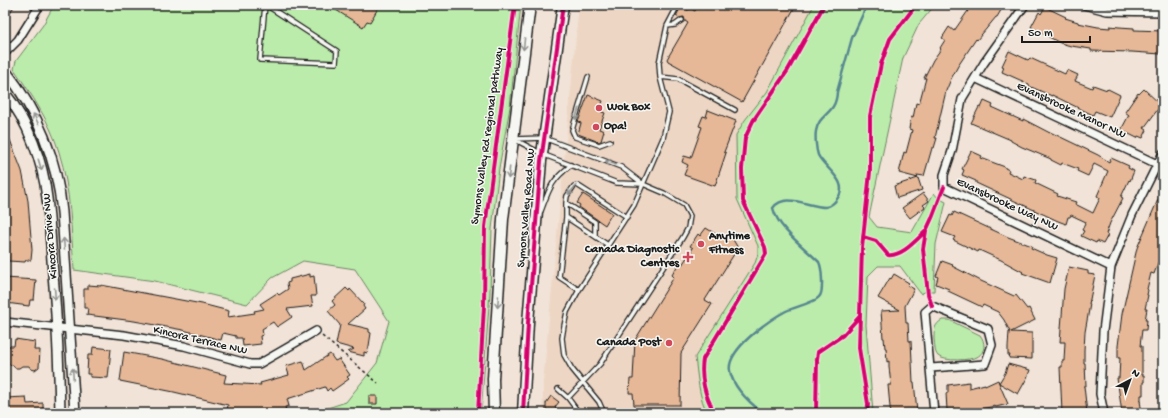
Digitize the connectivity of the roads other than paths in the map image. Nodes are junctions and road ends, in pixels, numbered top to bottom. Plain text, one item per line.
1 (40, 5) edge
2 (266, 5) edge
3 (530, 5) edge
4 (563, 5) edge
5 (678, 5) edge
6 (1025, 5) edge
7 (1084, 5) edge
8 (1163, 12) edge
9 (682, 20) dead end
10 (667, 26) junction
11 (5, 53) edge
12 (5, 70) edge
13 (588, 77) dead end
14 (660, 77) junction
15 (974, 78) junction
16 (5, 93) edge
17 (735, 110) dead end
18 (544, 138) junction
19 (513, 139) junction
20 (610, 141) dead end
21 (1163, 153) edge
22 (542, 154) junction
23 (1157, 164) junction
24 (571, 165) junction
25 (643, 184) junction
26 (566, 203) junction
27 (566, 217) junction
28 (627, 217) junction
29 (536, 225) junction
30 (595, 236) junction
31 (608, 245) junction
32 (1111, 267) junction
33 (579, 290) junction
34 (5, 322) edge
35 (57, 328) junction
36 (70, 329) junction
37 (316, 331) road end
38 (931, 368) junction
39 (493, 379) junction
40 (583, 381) junction
41 (558, 389) dead end
42 (568, 398) junction
43 (60, 413) edge
44 (75, 413) edge
45 (487, 413) edge
46 (494, 413) edge
47 (523, 413) edge
48 (579, 413) edge
49 (604, 413) edge
50 (934, 413) edge
51 (1104, 413) edge

1 - 11 street
2 - 2 lane
3 -> 19 main road, Symons Valley Road NW
4 - 18 main road, Symons Valley Road NW
5 - 10 lane
6 - 15 street, Evansbrooke Way NW
7 - 8 street
9 - 10 lane
10 - 14 lane
36 -> 12 street, Kincora Drive NW
13 -> 20 lane
14 - 17 lane
14 - 25 lane
15 - 23 street, Evansbrooke Manor NW
15 - 32 street, Evansbrooke Way NW
16 -> 35 street, Kincora Drive NW
18 - 19 lane
18 - 22 main road, Symons Valley Road NW
25 -> 18 lane
19 - 22 lane
19 -> 39 main road, Symons Valley Road NW
21 - 23 street
22 - 24 lane
22 - 29 main road, Symons Valley Road NW
23 - 32 street
24 - 25 lane
24 - 29 lane
25 - 28 lane
25 - 40 lane
26 - 27 lane
28 -> 26 lane
26 - 30 lane
27 - 30 lane
27 - 33 lane
28 - 31 lane
29 - 47 main road, Symons Valley Road NW
30 - 31 lane
31 - 33 lane
32 - 51 street
33 - 40 lane
34 - 35 street, Kincora Terrace NW
35 - 36 street, Kincora Terrace NW
35 - 43 street, Kincora Drive NW
36 - 37 street, Kincora Terrace NW
44 -> 36 street, Kincora Drive NW
38 - 38 street
38 - 50 street
39 - 45 main road
39 - 46 main road, Symons Valley Road NW
40 - 42 lane
40 - 49 lane
41 - 42 lane
42 - 48 lane

